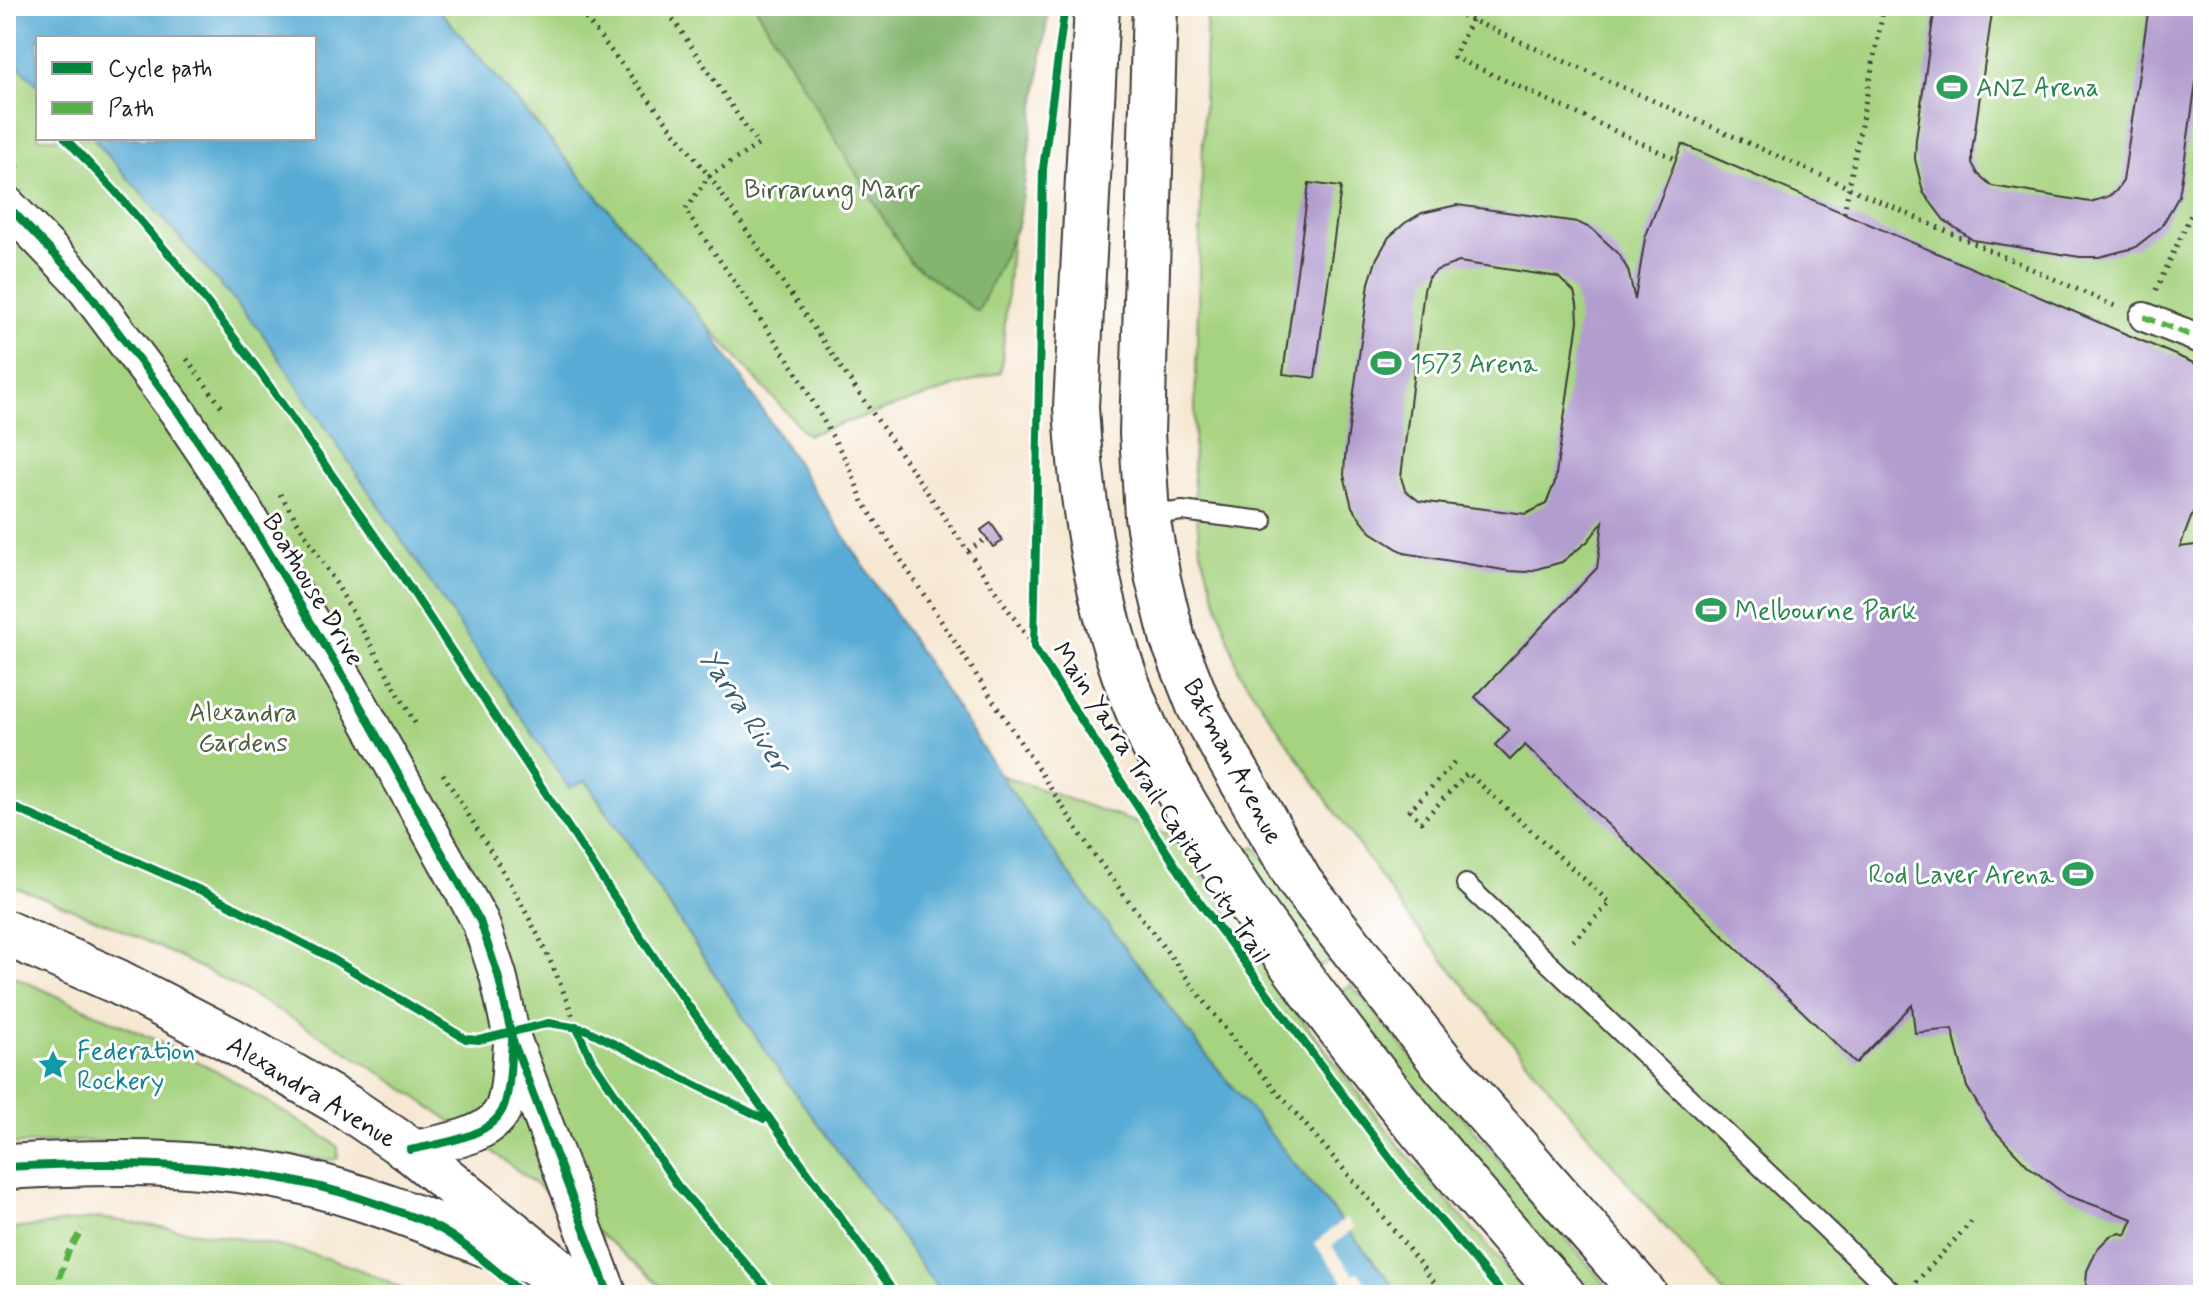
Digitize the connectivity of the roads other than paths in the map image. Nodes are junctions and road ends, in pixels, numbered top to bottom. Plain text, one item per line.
1 (1097, 6) edge
2 (1155, 6) edge
3 (6, 204) edge
4 (2144, 317) road end
5 (2203, 340) edge
6 (1147, 516) junction
7 (1263, 521) dead end
8 (1087, 525) junction
9 (1466, 884) dead end
10 (6, 933) edge
11 (512, 1035) junction
12 (410, 1150) junction
13 (6, 1167) edge
14 (577, 1285) edge
15 (609, 1295) edge
16 (1563, 1295) edge
17 (1645, 1295) edge
18 (1895, 1295) edge

1 - 8 main road
2 - 6 main road, Batman Avenue
3 - 11 street, Boathouse Drive
4 - 5 street
6 - 7 lane
6 - 8 main road
6 - 17 main road, Batman Avenue
8 - 16 main road
9 - 18 lane
10 - 12 main road, Alexandra Avenue
11 - 12 street, Boathouse Drive
11 - 15 street, Boathouse Drive
12 - 14 main road, Alexandra Avenue
13 - 14 main road

